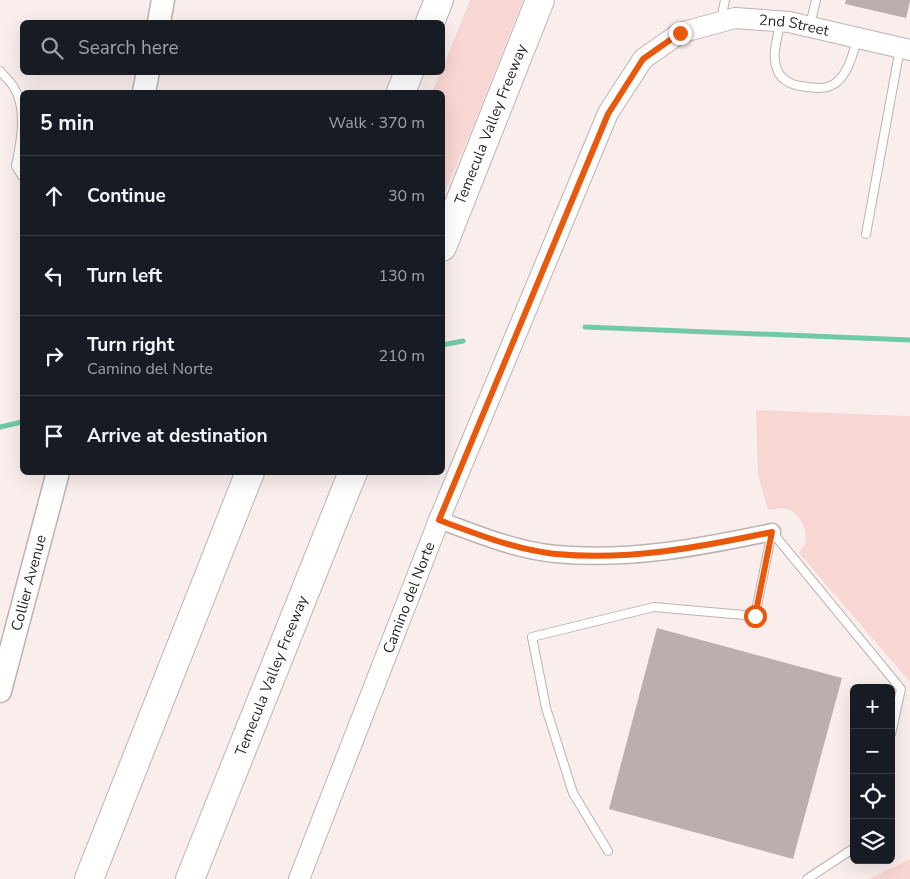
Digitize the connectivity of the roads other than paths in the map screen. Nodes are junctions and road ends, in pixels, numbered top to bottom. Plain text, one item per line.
1 (163, 0) edge
2 (439, 0) edge
3 (540, 0) edge
4 (726, 0) edge
5 (816, 0) edge
6 (159, 20) edge
7 (431, 20) edge
8 (780, 21) junction
9 (721, 22) junction
10 (810, 26) junction
11 (680, 33) joint
12 (858, 38) junction
13 (905, 49) edge
14 (0, 71) edge
15 (147, 75) edge
16 (408, 75) edge
17 (144, 90) edge
18 (402, 90) edge
19 (20, 102) edge
20 (20, 148) edge
21 (20, 173) edge
22 (866, 234) dead end
23 (445, 239) edge
24 (57, 475) edge
25 (249, 475) edge
26 (352, 475) edge
27 (439, 520) junction
28 (772, 532) junction
29 (0, 691) edge
30 (892, 729) edge
31 (608, 851) dead end
32 (850, 851) edge
33 (89, 879) edge
34 (190, 879) edge
35 (299, 879) edge
36 (807, 879) edge

1 - 6 main road
2 - 7 highway
3 - 23 highway, Temecula Valley Freeway
4 - 9 lane
5 - 10 lane
8 - 9 street, 2nd Street
8 - 10 street, 2nd Street
8 - 12 lane
9 - 11 street, 2nd Street
10 - 12 street, 2nd Street
11 - 27 street, Camino del Norte
12 - 13 street, 2nd Street
13 - 22 lane
14 - 19 lane
15 - 17 main road
16 - 18 highway
20 - 21 lane
24 - 29 main road, Collier Avenue
25 - 33 highway
26 - 34 highway, Temecula Valley Freeway
27 - 28 street
27 - 35 street, Camino del Norte
28 - 30 lane
28 - 31 lane
32 - 36 lane

